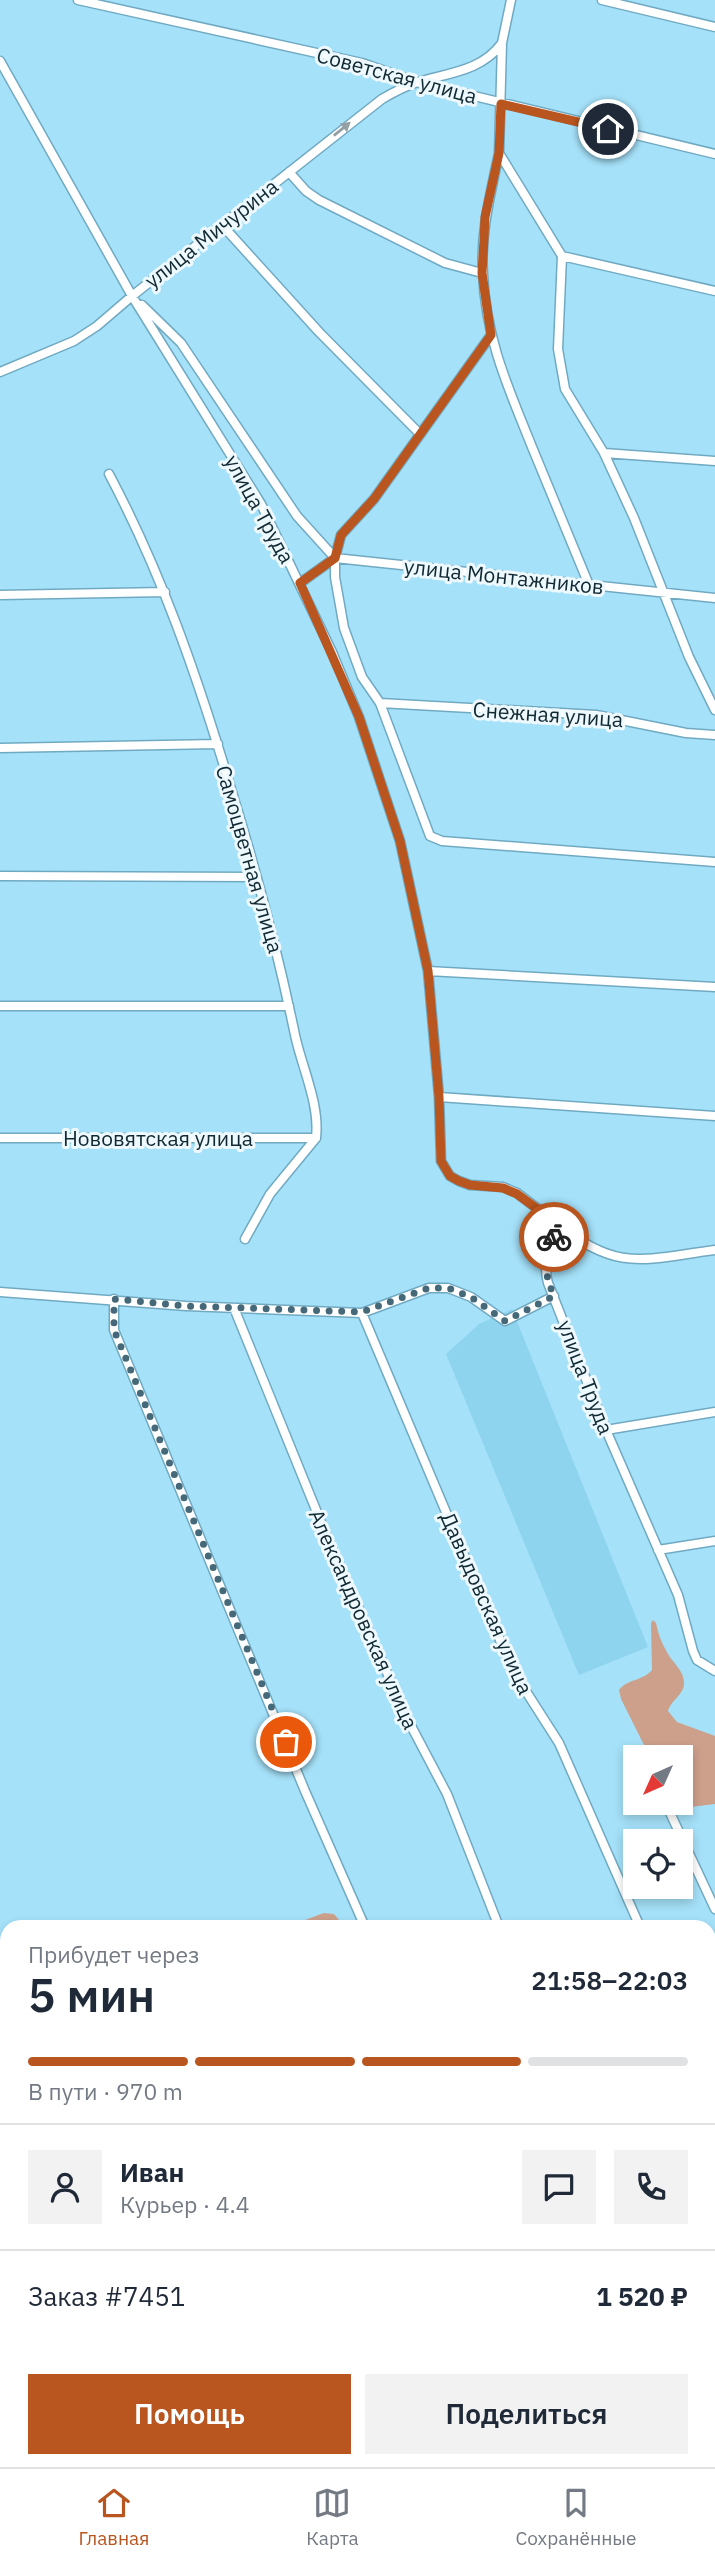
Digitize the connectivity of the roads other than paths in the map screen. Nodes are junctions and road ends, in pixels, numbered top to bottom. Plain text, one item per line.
1 (78, 0) edge
2 (511, 0) edge
3 (602, 0) edge
4 (715, 27) edge
5 (502, 43) junction
6 (0, 61) edge
7 (416, 82) junction
8 (501, 104) junction
9 (499, 153) junction
10 (715, 154) edge
11 (289, 172) junction
12 (222, 225) junction
13 (562, 256) junction
14 (482, 273) junction
15 (715, 291) edge
16 (132, 296) junction
17 (491, 335) junction
18 (0, 372) edge
19 (419, 434) junction
20 (604, 453) junction
21 (715, 461) edge
22 (109, 474) dead end
23 (335, 558) junction
24 (300, 583) junction
25 (589, 585) junction
26 (165, 592) junction
27 (665, 593) junction
28 (0, 595) edge
29 (715, 598) edge
30 (380, 703) junction
31 (715, 710) edge
32 (715, 734) edge
33 (218, 744) junction
34 (0, 748) edge
35 (715, 862) edge
36 (0, 876) edge
37 (257, 877) junction
38 (428, 971) junction
39 (715, 986) edge
40 (0, 1006) edge
41 (289, 1006) junction
42 (439, 1097) junction
43 (715, 1116) edge
44 (0, 1138) edge
45 (316, 1138) junction
46 (558, 1224) junction
47 (245, 1239) dead end
48 (715, 1250) edge
49 (0, 1292) edge
50 (554, 1296) junction
51 (114, 1299) junction
52 (234, 1308) junction
53 (362, 1312) junction
54 (715, 1412) edge
55 (606, 1430) junction
56 (715, 1541) edge
57 (658, 1550) junction
58 (715, 1671) edge
59 (671, 1815) edge
60 (715, 1909) edge
61 (362, 1920) edge
62 (496, 1920) edge
63 (637, 1920) edge

1 - 7 street, Советская улица
2 - 5 street
3 - 4 street
5 - 7 street, улица Мичурина
5 - 8 street
6 - 16 street, улица Труда
7 - 8 street, Советская улица
11 -> 7 street, улица Мичурина
8 - 9 street
8 - 10 street, Советская улица
9 - 13 street
9 - 14 street
11 - 12 street, улица Мичурина
11 - 14 street
12 - 16 street, улица Мичурина
12 - 19 street
13 - 15 street
13 - 20 street
14 - 17 street
16 - 18 street, улица Мичурина
16 - 23 street, улица Труда
16 - 24 street, улица Труда
17 - 19 street
17 - 25 street
19 - 23 street
20 - 21 street
20 - 27 street
22 - 26 street, Самоцветная улица
23 - 24 street
23 - 25 street, улица Монтажников
23 - 30 street
24 - 38 street, улица Труда
25 - 27 street, улица Монтажников
26 - 28 street
26 - 33 street, Самоцветная улица
27 - 29 street, улица Монтажников
27 - 31 street
30 - 32 street, Снежная улица
30 - 35 street
33 - 34 street
33 - 37 street, Самоцветная улица
36 - 37 street
37 - 41 street, Самоцветная улица
38 - 39 street
38 - 42 street, улица Труда
40 - 41 street
41 - 45 street, Самоцветная улица
42 - 43 street
42 - 46 street, улица Труда
44 - 45 street, Нововятская улица
45 - 47 street
46 - 48 street
46 - 50 street, улица Труда
49 - 51 street
50 - 53 street
50 - 55 street, улица Труда
51 - 52 street
51 - 61 street
52 - 53 street
52 - 62 street, Александровская улица
53 - 63 street, Давыдовская улица
54 - 55 street
55 - 57 street, улица Труда
56 - 57 street
57 - 58 street, улица Труда
59 - 60 street

